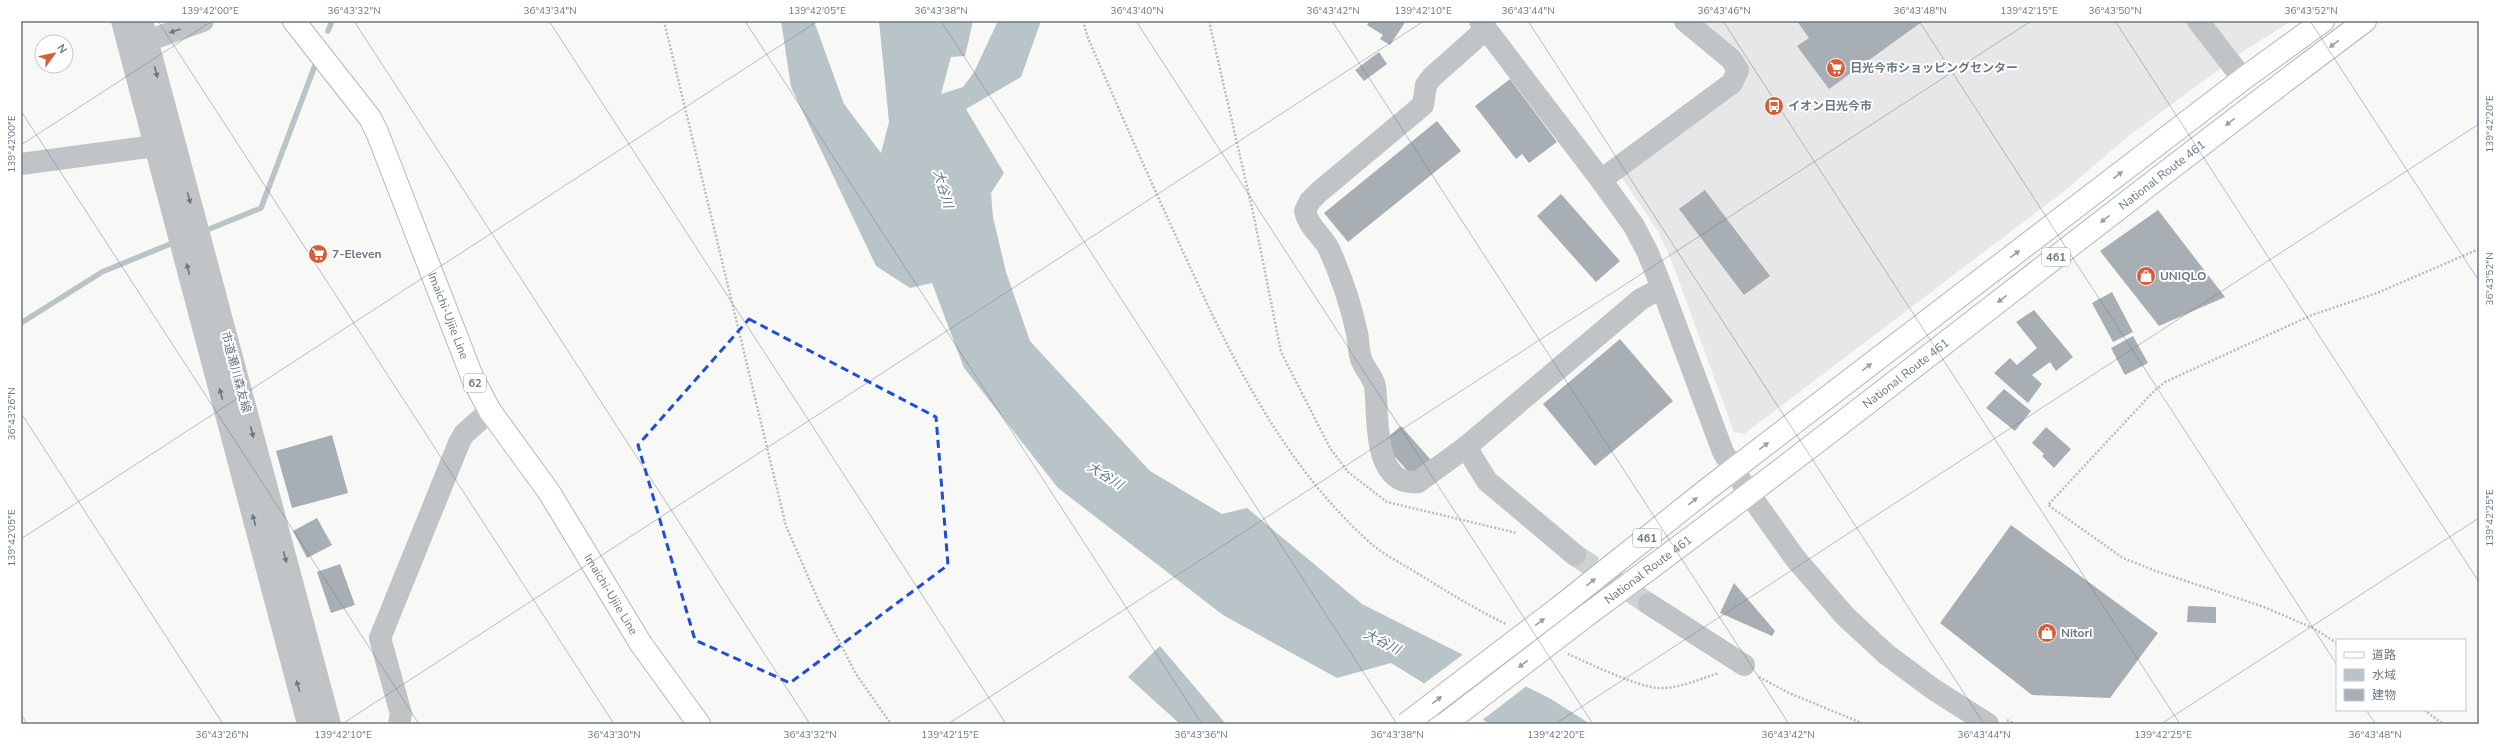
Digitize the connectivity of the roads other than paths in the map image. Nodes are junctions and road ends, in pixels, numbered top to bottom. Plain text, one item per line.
1 (122, 21) edge
2 (203, 21) edge
3 (294, 21) edge
4 (1685, 21) edge
5 (2198, 21) edge
6 (2323, 21) edge
7 (2365, 21) edge
8 (1482, 26) edge
9 (145, 31) edge
10 (2243, 79) junction
11 (155, 146) junction
12 (21, 164) edge
13 (1601, 180) junction
14 (1662, 288) junction
15 (490, 411) junction
16 (1466, 447) junction
17 (1733, 470) junction
18 (1750, 495) junction
19 (1575, 555) tunnel mouth
20 (1649, 604) tunnel mouth
21 (1744, 665) road end
22 (1996, 721) edge
23 (308, 724) edge
24 (330, 724) edge
25 (399, 724) edge
26 (699, 724) edge
27 (1406, 724) edge
28 (1445, 724) edge

1 - 11 street, 市道瀬川森友線
2 -> 9 street
3 - 15 main road, Imaichi-Ujiie Line / 62
4 - 13 street
5 - 10 street
6 - 10 main road, National Route 461 / 461
7 -> 18 main road, National Route 461 / 461
8 - 13 street
8 - 16 street
9 -> 24 street, 市道瀬川森友線
17 -> 10 main road, National Route 461 / 461
11 - 12 street
23 -> 11 street, 市道瀬川森友線
13 - 14 street
14 - 16 street
14 - 17 street
15 - 25 street
15 - 26 main road, Imaichi-Ujiie Line / 62
16 - 19 street
17 - 18 street
27 -> 17 main road, National Route 461 / 461, bridge
18 - 22 street
18 -> 28 main road, National Route 461 / 461, bridge
20 - 21 street

